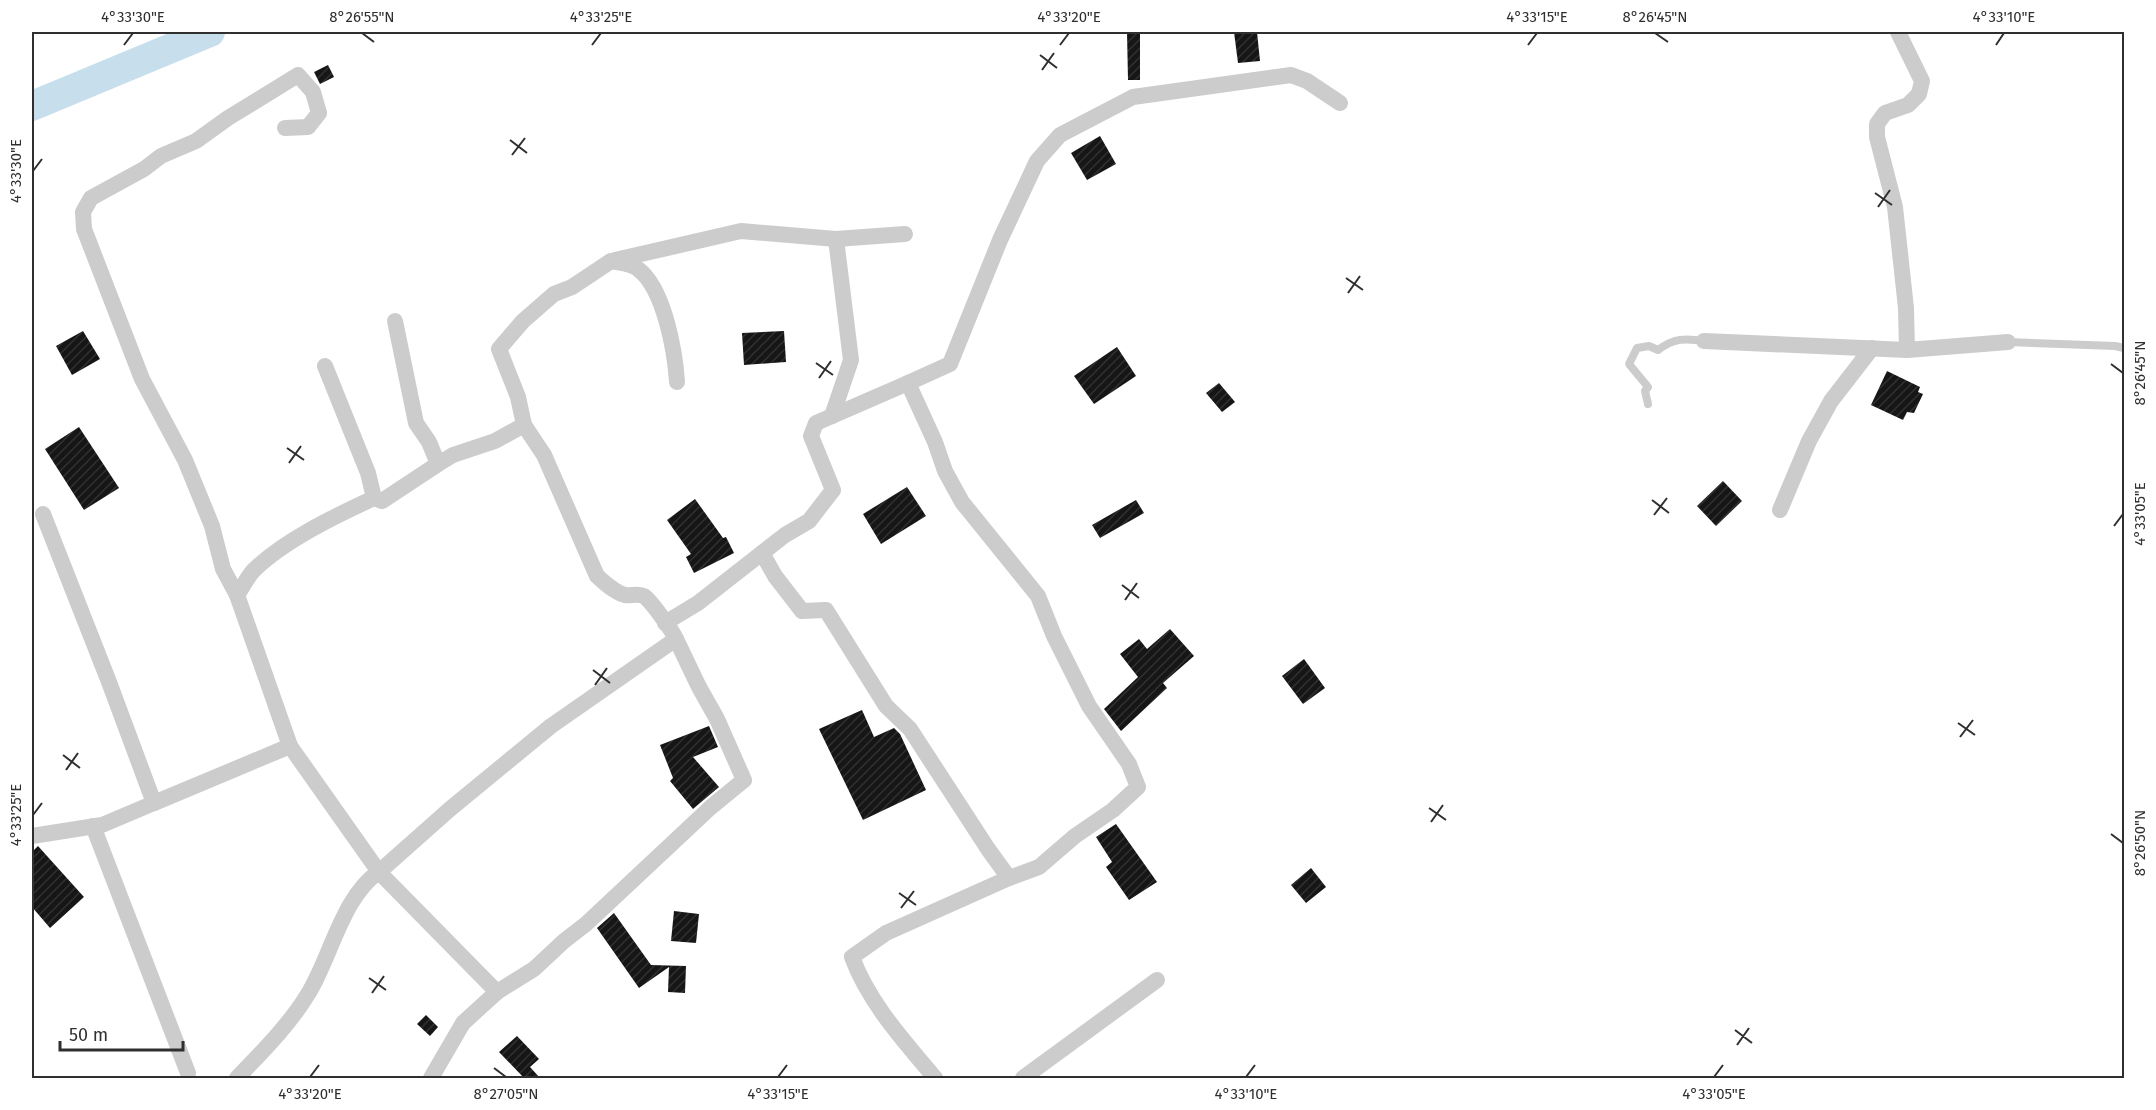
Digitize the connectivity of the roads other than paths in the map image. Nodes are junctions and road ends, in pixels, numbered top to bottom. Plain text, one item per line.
1 (1898, 32) edge
2 (1340, 104) dead end
3 (285, 128) dead end
4 (905, 234) dead end
5 (836, 239) junction
6 (611, 261) junction
7 (395, 321) dead end
8 (1704, 340) joint
9 (2008, 342) joint
10 (1872, 348) junction
11 (2124, 348) edge
12 (1907, 350) junction
13 (325, 366) dead end
14 (677, 382) dead end
15 (908, 383) junction
16 (1648, 404) dead end
17 (832, 416) junction
18 (524, 425) junction
19 (438, 464) junction
20 (374, 498) junction
21 (1780, 510) dead end
22 (44, 514) dead end
23 (762, 553) junction
24 (237, 595) junction
25 (665, 623) junction
26 (676, 639) junction
27 (290, 746) junction
28 (154, 803) junction
29 (93, 826) junction
30 (32, 836) edge
31 (379, 872) junction
32 (1010, 878) junction
33 (1157, 980) dead end
34 (497, 992) junction
35 (192, 1077) edge
36 (237, 1078) edge
37 (430, 1078) edge
38 (935, 1078) edge
39 (1023, 1078) edge

1 - 12 street
2 - 15 street
3 - 24 street
4 - 5 street
5 - 6 street
5 - 17 street
6 - 14 street
6 - 18 street
7 - 19 street
8 - 10 street
8 - 16 lane
9 - 11 lane
9 - 12 street
10 - 12 street
10 - 21 street
13 - 20 street
15 - 17 street
15 - 32 street
17 - 23 street
18 - 19 street
18 - 25 street
19 - 20 street
20 - 24 street
22 - 28 street
23 - 25 street
23 - 32 street
24 - 27 street
25 - 26 street
26 - 31 street
26 - 34 street
27 - 28 street
27 - 31 street
28 - 29 street
29 - 30 street
29 - 35 street
31 - 34 street
31 - 36 street
32 - 38 street
33 - 39 street
34 - 37 street

